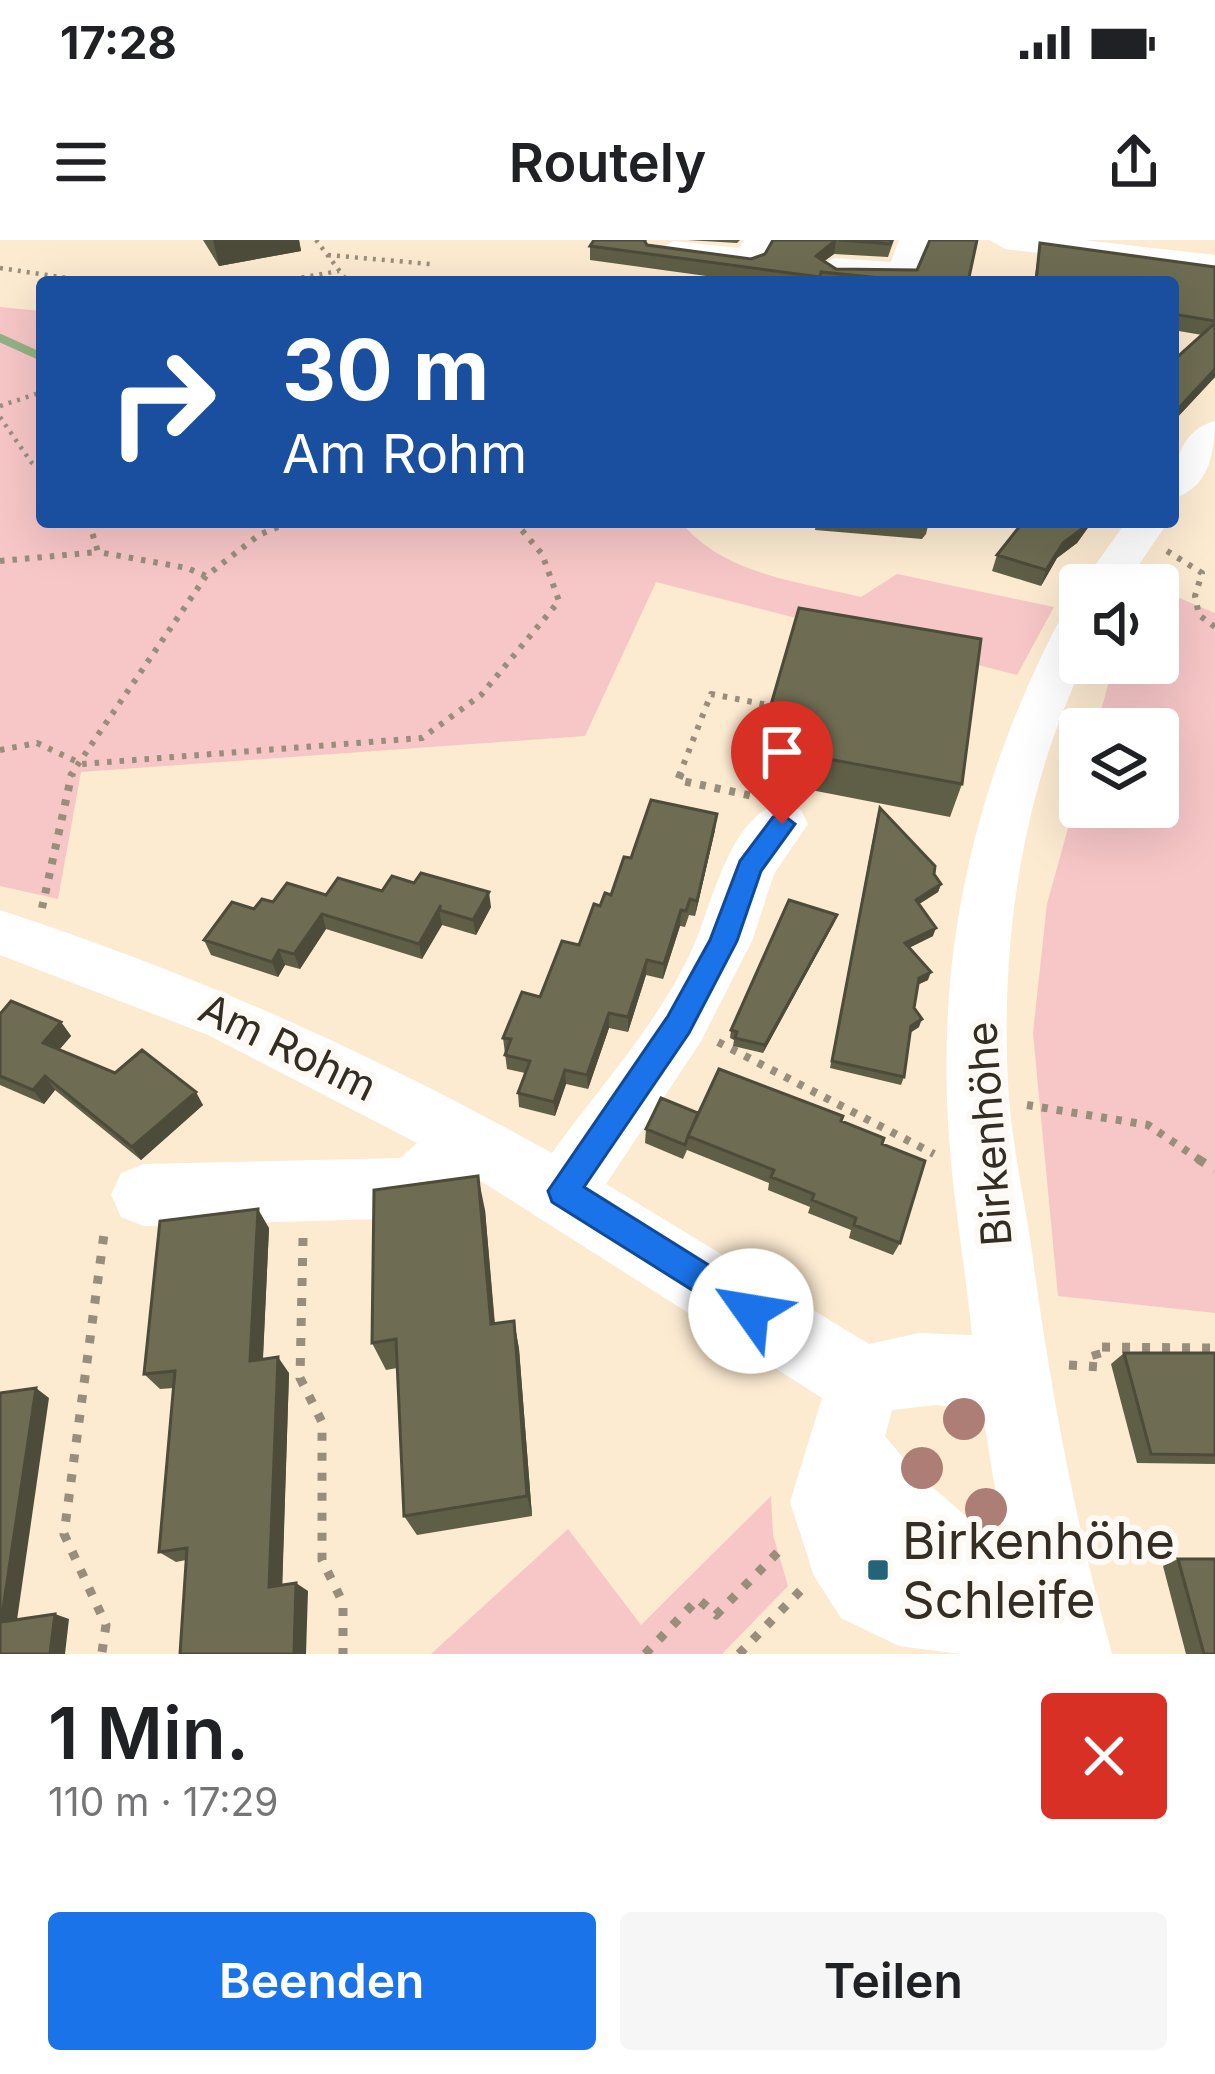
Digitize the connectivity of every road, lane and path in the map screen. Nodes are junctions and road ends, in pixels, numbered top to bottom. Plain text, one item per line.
1 (316, 240) edge
2 (759, 240) edge
3 (914, 240) edge
4 (1005, 240) edge
5 (661, 249) edge
6 (1082, 249) junction
7 (328, 255) junction
8 (430, 264) dead end
9 (1215, 265) edge
10 (0, 268) edge
11 (834, 268) edge
12 (339, 271) junction
13 (54, 276) edge
14 (310, 276) edge
15 (343, 276) edge
16 (1079, 276) edge
17 (36, 394) edge
18 (0, 406) edge
19 (0, 417) edge
20 (36, 466) edge
21 (91, 528) edge
22 (276, 528) edge
23 (520, 528) edge
24 (1141, 531) edge
25 (98, 552) junction
26 (0, 561) edge
27 (1118, 564) edge
28 (206, 576) junction
29 (1215, 627) edge
30 (1059, 664) edge
31 (800, 711) edge
32 (0, 750) edge
33 (82, 764) junction
34 (782, 824) joint
35 (9, 935) edge
36 (679, 1024) junction
37 (978, 1097) junction
38 (470, 1137) junction
39 (1215, 1170) edge
40 (989, 1184) junction
41 (563, 1191) junction
42 (303, 1194) junction
43 (144, 1196) joint
44 (1215, 1348) edge
45 (1010, 1370) junction
46 (844, 1469) junction
47 (1051, 1637) edge
48 (102, 1652) edge
49 (343, 1654) edge
50 (645, 1654) edge
51 (739, 1654) edge

1 - 7 path
2 - 5 street
3 - 11 street
4 - 6 street
6 - 9 street
6 - 16 street
7 - 8 path
7 - 12 path
10 - 13 path
12 - 14 path
12 - 15 path
17 - 18 path
19 - 20 path
21 - 25 path
22 - 28 path
23 - 33 path
24 - 27 street
24 - 29 path
25 - 26 path
25 - 28 path
28 - 33 path
30 - 37 street, Birkenhöhe
31 - 34 path
32 - 33 path
33 - 35 path
34 - 36 street
35 - 38 street, Am Rohm
36 - 40 path
36 - 41 street
37 - 39 path
37 - 40 street, Birkenhöhe
38 - 41 street, Am Rohm
38 - 42 street
40 - 45 street, Birkenhöhe
41 - 46 street, Am Rohm
42 - 43 street
42 - 49 path
43 - 48 path
44 - 45 path
45 - 46 street
45 - 47 street, Birkenhöhe
46 - 47 street, Am Rohm
46 - 47 street, Am Rohm
46 - 50 path
46 - 51 path

